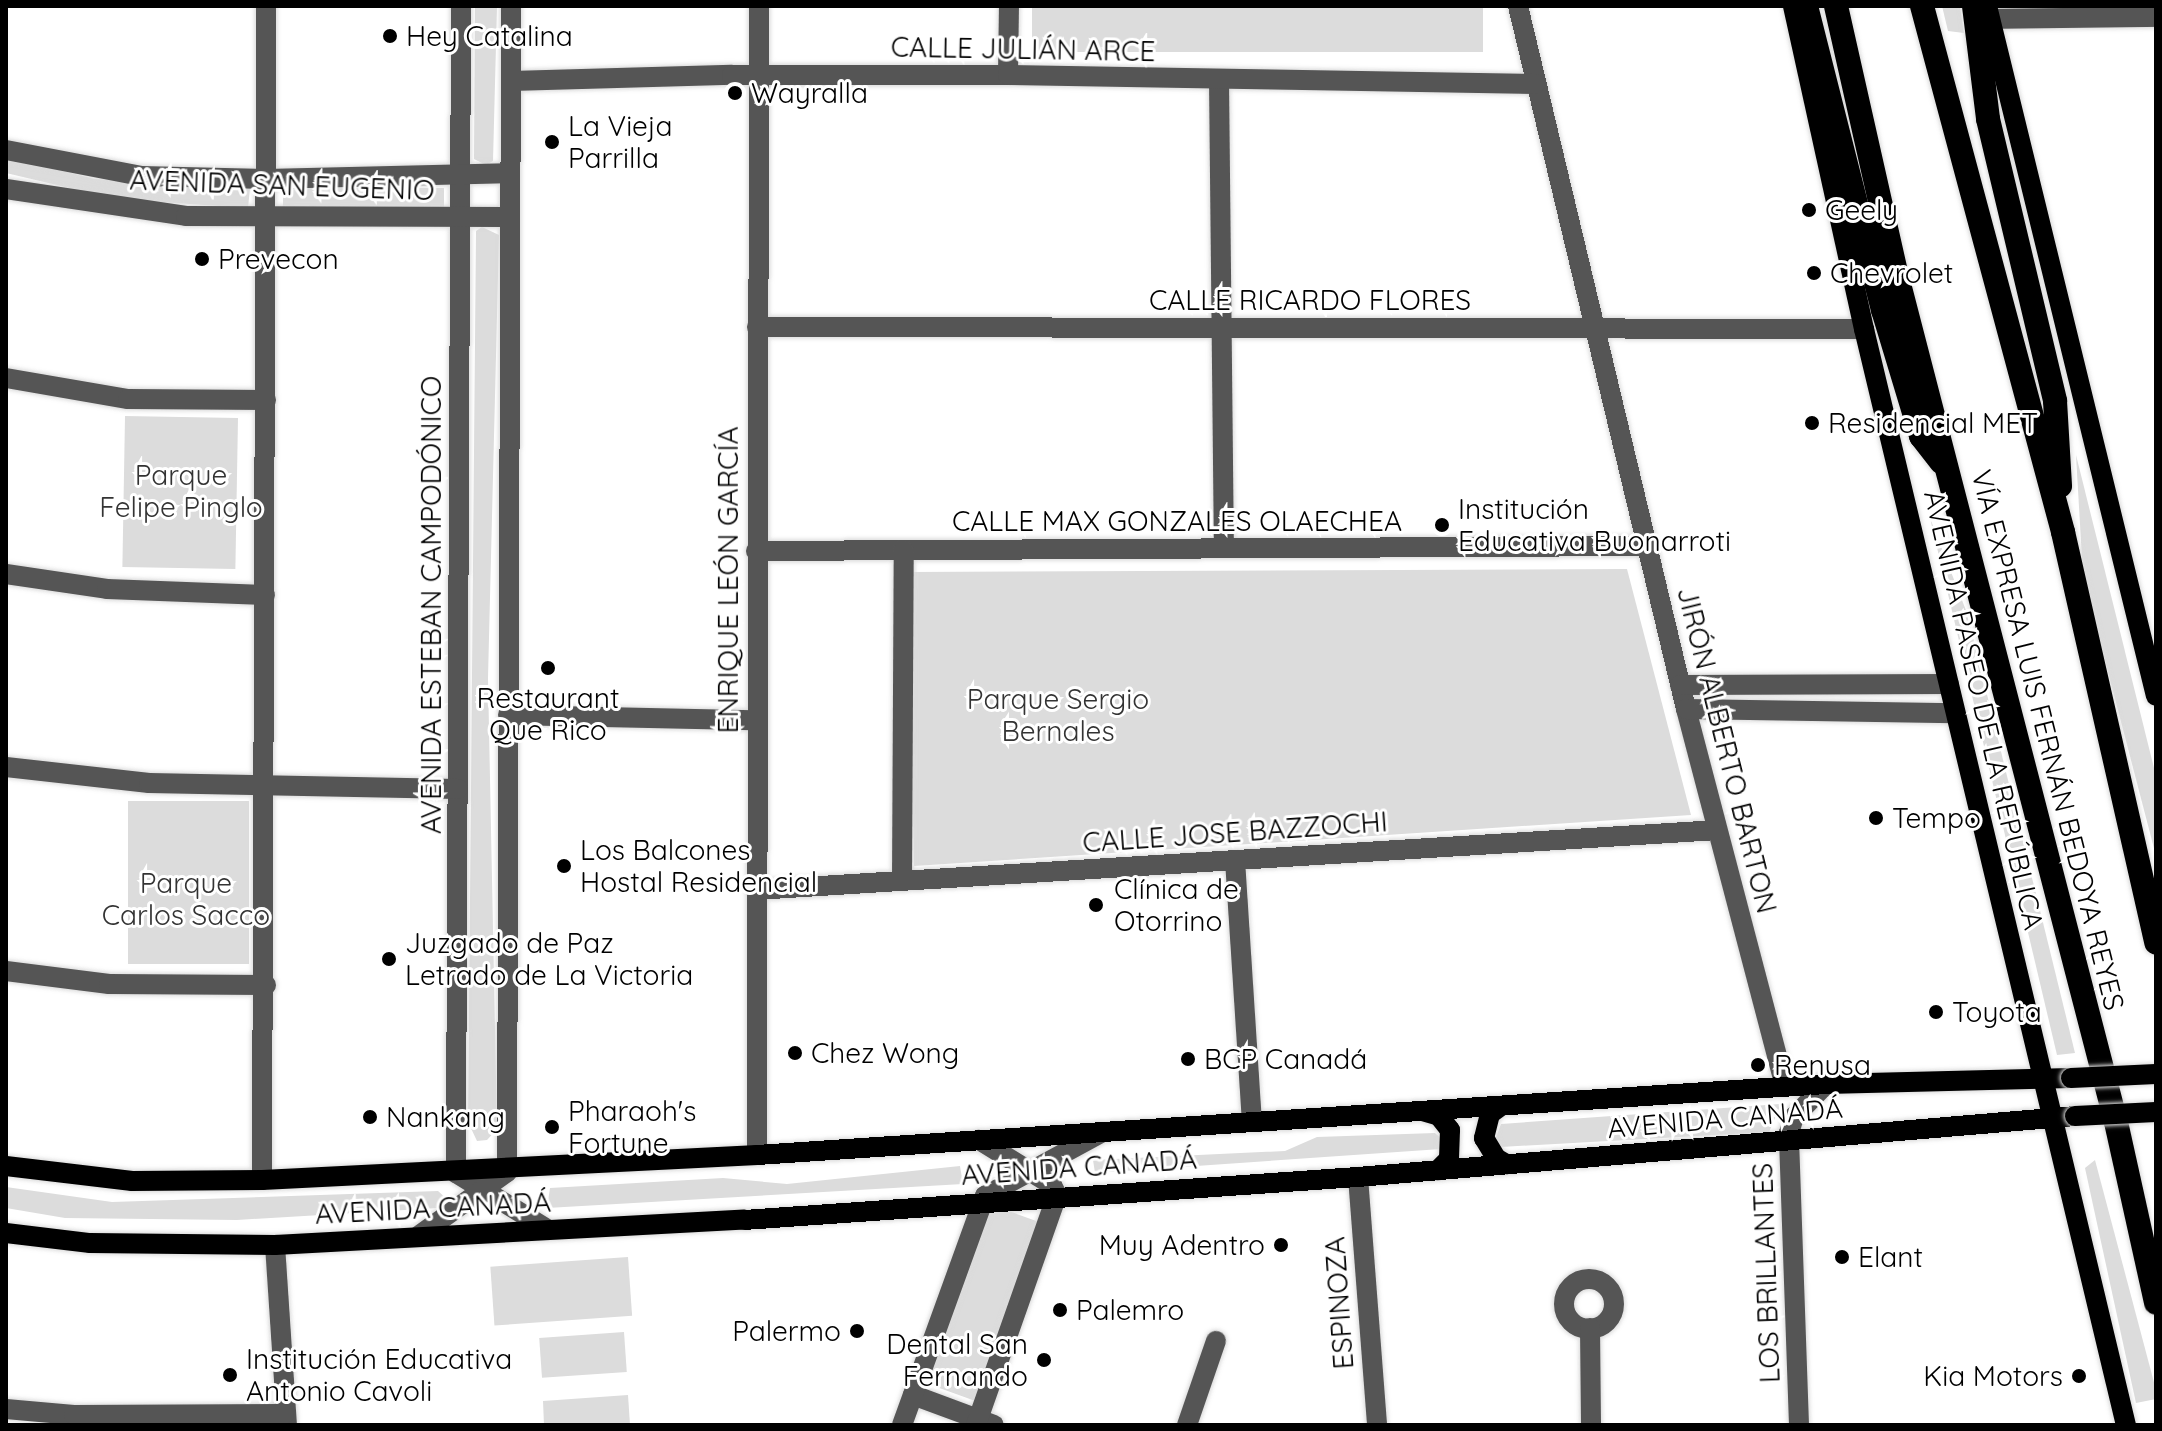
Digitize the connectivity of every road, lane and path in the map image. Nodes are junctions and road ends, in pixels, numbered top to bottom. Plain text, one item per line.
1 (266, 6) edge
2 (461, 6) edge
3 (511, 6) edge
4 (759, 6) edge
5 (1009, 6) edge
6 (1518, 6) edge
7 (1793, 6) edge
8 (1806, 6) edge
9 (1836, 6) edge
10 (1922, 6) edge
11 (1984, 10) edge
12 (2156, 17) edge
13 (758, 75) junction
14 (1008, 75) junction
15 (1219, 80) junction
16 (511, 81) junction
17 (1535, 84) junction
18 (6, 150) edge
19 (509, 173) junction
20 (459, 175) junction
21 (266, 179) junction
22 (6, 189) edge
23 (460, 217) junction
24 (510, 217) junction
25 (265, 218) junction
26 (757, 327) junction
27 (1223, 328) junction
28 (1592, 328) junction
29 (1864, 329) junction
30 (6, 378) edge
31 (266, 400) junction
32 (1949, 472) junction
33 (2063, 532) junction
34 (1647, 546) junction
35 (1224, 548) junction
36 (904, 550) junction
37 (756, 551) junction
38 (6, 574) edge
39 (265, 595) junction
40 (1949, 684) junction
41 (1680, 685) junction
42 (2156, 696) edge
43 (1686, 709) junction
44 (1955, 713) junction
45 (508, 715) junction
46 (755, 720) junction
47 (6, 767) edge
48 (266, 786) junction
49 (458, 789) junction
50 (1717, 830) junction
51 (1235, 860) junction
52 (902, 881) junction
53 (756, 890) junction
54 (2156, 943) edge
55 (6, 971) edge
56 (266, 985) junction
57 (2156, 1074) edge
58 (2043, 1078) junction
59 (1826, 1084) junction
60 (1785, 1086) junction
61 (1501, 1106) junction
62 (1422, 1111) junction
63 (2156, 1112) edge
64 (2052, 1118) junction
65 (1252, 1120) junction
66 (1103, 1132) junction
67 (979, 1140) junction
68 (1789, 1142) junction
69 (757, 1155) junction
70 (1506, 1164) junction
71 (6, 1166) edge
72 (507, 1169) junction
73 (456, 1170) junction
74 (1438, 1170) junction
75 (1025, 1171) junction
76 (1358, 1177) junction
77 (262, 1180) junction
78 (482, 1188) junction
79 (1057, 1195) junction
80 (982, 1202) junction
81 (547, 1229) junction
82 (6, 1233) edge
83 (418, 1236) junction
84 (275, 1245) junction
85 (2156, 1303) edge
86 (1590, 1328) dead end
87 (1216, 1341) dead end
88 (913, 1395) junction
89 (6, 1409) edge
90 (285, 1419) edge
91 (982, 1423) edge
92 (902, 1425) edge
93 (1187, 1425) edge
94 (1377, 1425) edge
95 (1591, 1425) edge
96 (1799, 1425) edge
97 (2126, 1425) edge

1 - 21 street
2 - 20 street, AVENIDA ESTEBAN CAMPODÓNICO
3 - 16 street
4 - 13 street, ENRIQUE LEÓN GARCÍA
5 - 14 street
6 - 17 street, JIRÓN ALBERTO BARTON
7 - 29 main road, AVENIDA PASEO DE LA REPÚBLICA
8 - 32 highway
9 - 32 highway, VÍA EXPRESA LUIS FERNÁN BEDOYA REYES
10 - 33 highway, VÍA EXPRESA LUIS FERNÁN BEDOYA REYES
11 - 12 street
11 - 33 highway
11 - 42 main road
13 - 14 street, CALLE JULIÁN ARCE
13 - 16 street, CALLE JULIÁN ARCE
13 - 26 street, ENRIQUE LEÓN GARCÍA
14 - 15 street, CALLE JULIÁN ARCE
15 - 17 street, CALLE JULIÁN ARCE
15 - 27 street
16 - 19 street
17 - 28 street, JIRÓN ALBERTO BARTON
18 - 21 street, AVENIDA SAN EUGENIO
19 - 20 street, AVENIDA SAN EUGENIO
19 - 24 street
20 - 21 street, AVENIDA SAN EUGENIO
20 - 23 street, AVENIDA ESTEBAN CAMPODÓNICO
21 - 25 street
22 - 25 street, AVENIDA SAN EUGENIO
23 - 24 street, AVENIDA SAN EUGENIO
23 - 25 street, AVENIDA SAN EUGENIO
23 - 49 street, AVENIDA ESTEBAN CAMPODÓNICO
24 - 45 street
25 - 31 street
26 - 27 street, CALLE RICARDO FLORES
26 - 37 street, ENRIQUE LEÓN GARCÍA
27 - 28 street, CALLE RICARDO FLORES
27 - 35 street
28 - 29 street, CALLE RICARDO FLORES
28 - 34 street, JIRÓN ALBERTO BARTON
29 - 40 main road, AVENIDA PASEO DE LA REPÚBLICA
30 - 31 street
31 - 39 street
32 - 85 highway, VÍA EXPRESA LUIS FERNÁN BEDOYA REYES
33 - 54 highway, VÍA EXPRESA LUIS FERNÁN BEDOYA REYES
34 - 35 street, CALLE MAX GONZALES OLAECHEA
34 - 41 street, JIRÓN ALBERTO BARTON
35 - 36 street, CALLE MAX GONZALES OLAECHEA
36 - 37 street, CALLE MAX GONZALES OLAECHEA
36 - 52 street
37 - 46 street, ENRIQUE LEÓN GARCÍA
38 - 39 street
39 - 48 street
40 - 41 street
40 - 44 main road, AVENIDA PASEO DE LA REPÚBLICA
41 - 43 street, JIRÓN ALBERTO BARTON
43 - 44 street
43 - 50 street, JIRÓN ALBERTO BARTON
44 - 58 main road, AVENIDA PASEO DE LA REPÚBLICA
45 - 46 street
45 - 72 street
46 - 53 street, ENRIQUE LEÓN GARCÍA
47 - 48 street
48 - 49 street
48 - 56 street
49 - 73 street, AVENIDA ESTEBAN CAMPODÓNICO
50 - 51 street, CALLE JOSE BAZZOCHI
50 - 60 street, JIRÓN ALBERTO BARTON
51 - 52 street, CALLE JOSE BAZZOCHI
51 - 65 street
52 - 53 street, CALLE JOSE BAZZOCHI
53 - 69 street, ENRIQUE LEÓN GARCÍA
55 - 56 street
56 - 77 street
57 - 58 main road, AVENIDA CANADÁ, bridge
58 - 59 main road, AVENIDA CANADÁ
58 - 64 main road, AVENIDA PASEO DE LA REPÚBLICA
59 - 60 main road, AVENIDA CANADÁ
59 - 68 street, LOS BRILLANTES
60 - 61 main road, AVENIDA CANADÁ
61 - 62 main road, AVENIDA CANADÁ
61 - 70 main road
62 - 65 main road, AVENIDA CANADÁ
62 - 74 main road
63 - 64 main road, AVENIDA CANADÁ, bridge
64 - 68 main road, AVENIDA CANADÁ
64 - 97 main road, AVENIDA PASEO DE LA REPÚBLICA
65 - 66 main road, AVENIDA CANADÁ
66 - 67 main road, AVENIDA CANADÁ
66 - 75 street
67 - 69 main road, AVENIDA CANADÁ
67 - 75 street
68 - 70 main road, AVENIDA CANADÁ
68 - 96 street, LOS BRILLANTES
69 - 72 main road, AVENIDA CANADÁ
70 - 74 main road, AVENIDA CANADÁ
71 - 77 main road, AVENIDA CANADÁ
72 - 73 main road, AVENIDA CANADÁ
72 - 78 street
73 - 77 main road, AVENIDA CANADÁ
73 - 78 street
74 - 76 main road, AVENIDA CANADÁ
75 - 79 street
75 - 80 street
76 - 79 main road, AVENIDA CANADÁ
76 - 94 street, ESPINOZA
78 - 81 street
78 - 83 street
79 - 80 main road, AVENIDA CANADÁ
79 - 91 street
80 - 81 main road, AVENIDA CANADÁ
80 - 88 street
81 - 83 main road, AVENIDA CANADÁ
82 - 84 main road, AVENIDA CANADÁ
83 - 84 main road, AVENIDA CANADÁ
84 - 90 street
86 - 95 street
87 - 93 street
88 - 91 street
88 - 92 street
89 - 90 street

